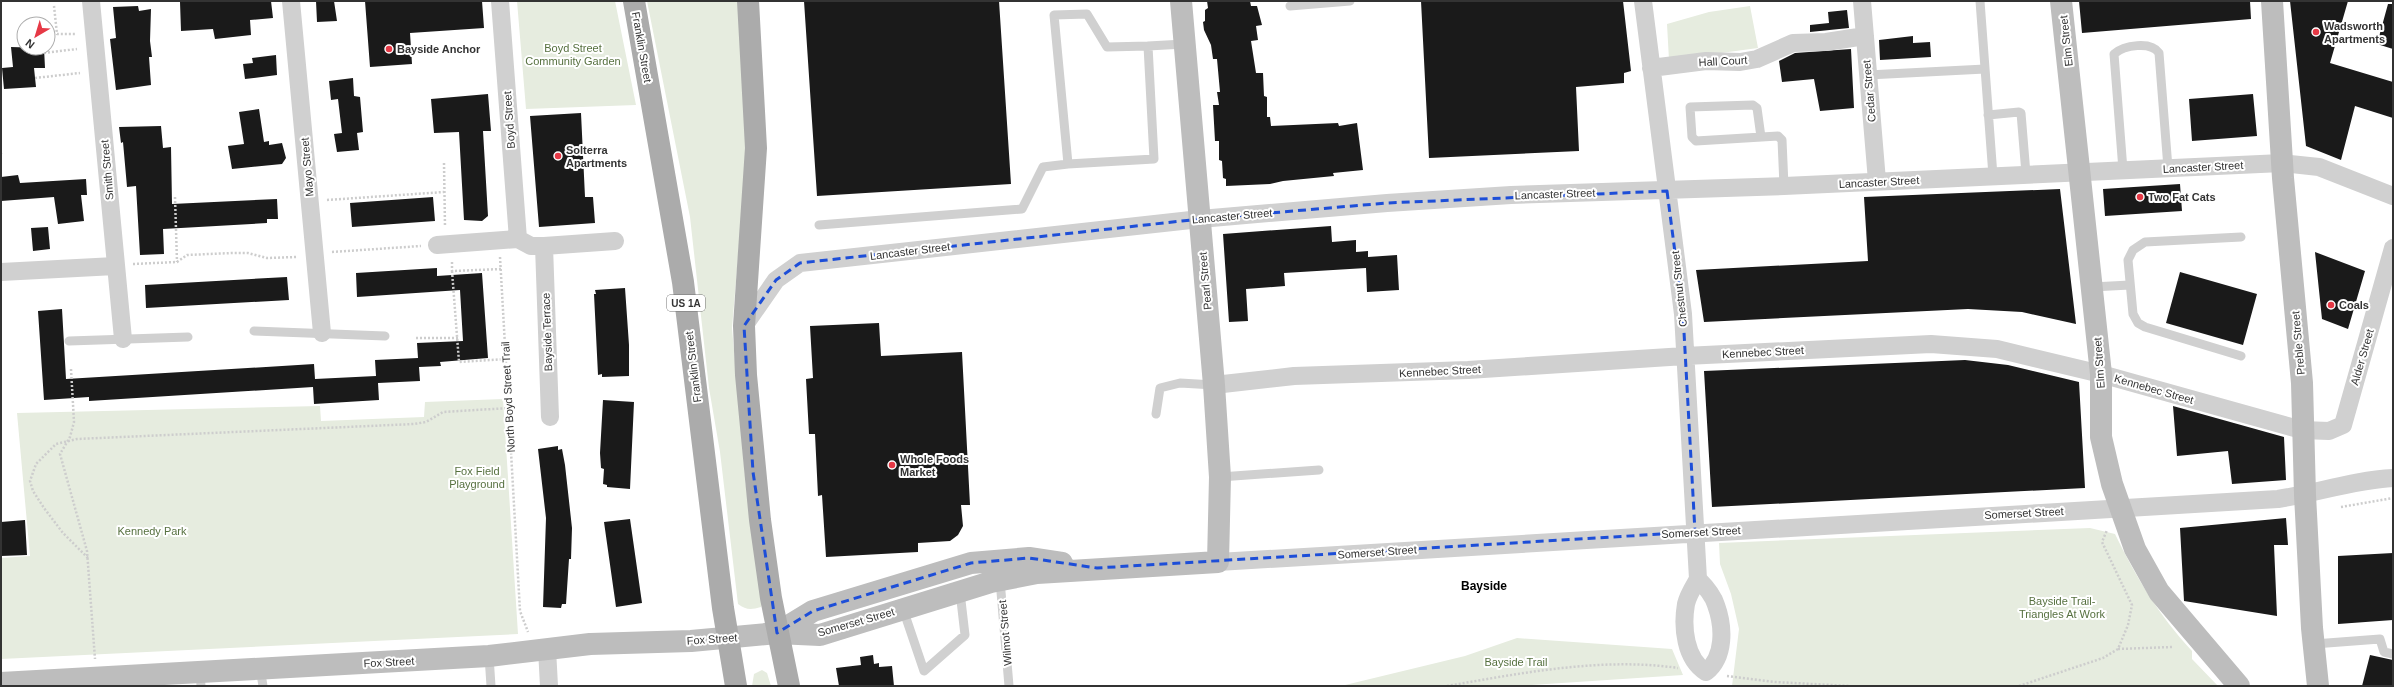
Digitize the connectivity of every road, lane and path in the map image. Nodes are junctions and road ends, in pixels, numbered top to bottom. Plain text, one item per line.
1 (91, 1) edge
2 (291, 1) edge
3 (500, 1) edge
4 (634, 1) edge
5 (748, 1) edge
6 (1181, 1) edge
7 (1350, 1) edge
8 (1643, 1) edge
9 (1862, 1) edge
10 (1980, 1) edge
11 (2062, 1) edge
12 (2272, 1) edge
13 (54, 6) dead end
14 (1290, 6) dead end
15 (76, 34) dead end
16 (1864, 36) junction
17 (1184, 44) junction
18 (1148, 46) junction
19 (78, 49) dead end
20 (56, 52) edge
21 (1651, 68) junction
22 (1985, 69) junction
23 (80, 73) dead end
24 (1868, 76) junction
25 (35, 78) dead end
26 (1988, 115) junction
27 (1761, 137) junction
28 (444, 163) dead end
29 (2282, 163) junction
30 (1068, 164) junction
31 (2168, 168) junction
32 (2123, 170) junction
33 (2080, 172) junction
34 (2026, 174) junction
35 (1993, 176) junction
36 (1877, 181) junction
37 (1784, 186) junction
38 (1668, 191) junction
39 (444, 192) junction
40 (2393, 196) edge
41 (175, 197) dead end
42 (325, 200) dead end
43 (1200, 219) junction
44 (819, 225) dead end
45 (2242, 237) dead end
46 (518, 239) junction
47 (615, 241) dead end
48 (437, 245) junction
49 (544, 246) junction
50 (2393, 248) edge
51 (330, 252) dead end
52 (500, 254) dead end
53 (300, 256) dead end
54 (177, 262) junction
55 (122, 265) junction
56 (501, 269) junction
57 (452, 271) junction
58 (1, 272) edge
59 (2130, 285) junction
60 (2092, 287) junction
61 (744, 326) junction
62 (254, 331) dead end
63 (322, 334) junction
64 (385, 336) dead end
65 (188, 338) dead end
66 (416, 338) dead end
67 (458, 338) junction
68 (123, 339) junction
69 (69, 341) dead end
70 (1686, 356) junction
71 (2241, 356) dead end
72 (506, 359) junction
73 (71, 370) dead end
74 (2101, 374) junction
75 (1214, 385) junction
76 (509, 408) junction
77 (1156, 414) dead end
78 (550, 417) dead end
79 (2302, 430) junction
80 (66, 443) junction
81 (1319, 470) dead end
82 (1220, 477) junction
83 (2393, 478) edge
84 (2304, 495) junction
85 (2393, 498) edge
86 (2120, 508) junction
87 (2342, 508) dead end
88 (1695, 532) junction
89 (88, 558) junction
90 (1218, 562) junction
91 (1097, 568) junction
92 (1698, 579) junction
93 (1000, 580) junction
94 (960, 592) junction
95 (2132, 605) dead end
96 (903, 609) junction
97 (777, 633) junction
98 (529, 634) dead end
99 (727, 638) junction
100 (2314, 644) junction
101 (2172, 647) dead end
102 (547, 649) junction
103 (2118, 649) junction
104 (2393, 654) edge
105 (489, 656) junction
106 (262, 677) edge
107 (96, 679) junction
108 (201, 679) edge
109 (1706, 679) edge
110 (139, 681) edge
111 (1, 683) edge
112 (491, 686) edge
113 (549, 686) edge
114 (736, 686) edge
115 (789, 686) edge
116 (1010, 686) edge
117 (1447, 686) edge
118 (1850, 686) edge
119 (2019, 686) edge
120 (2239, 686) edge
121 (2318, 686) edge

1 - 55 street, Smith Street
2 - 63 street, Mayo Street
3 - 46 street, Boyd Street
4 - 99 main road, Franklin Street / US 1A
5 - 61 main road
6 - 17 street, Pearl Street
7 - 14 lane
8 - 21 street, Chestnut Street
9 - 16 street, Cedar Street
10 - 22 lane
11 - 33 street, Elm Street
12 - 29 street, Preble Street
13 - 15 path
16 - 21 street, Hall Court
16 - 24 street, Cedar Street
17 - 18 lane
17 - 43 street, Pearl Street
18 - 30 lane
18 - 30 lane
19 - 20 path
21 - 38 street, Chestnut Street
22 - 24 lane
22 - 26 lane
23 - 25 path
24 - 36 street, Cedar Street
26 - 34 lane
26 - 35 lane
27 - 27 lane
27 - 37 lane
28 - 39 path
29 - 31 street, Lancaster Street
29 - 40 street, Lancaster Street
29 - 79 street, Preble Street
30 - 44 lane
31 - 32 street, Lancaster Street
31 - 32 lane
32 - 33 street, Lancaster Street
33 - 34 street, Lancaster Street
33 - 60 street, Elm Street
34 - 35 street, Lancaster Street
35 - 36 street, Lancaster Street
36 - 37 street, Lancaster Street
37 - 38 street, Lancaster Street
38 - 43 street, Lancaster Street
38 - 70 street, Chestnut Street
39 - 42 path
39 - 48 path
41 - 54 path
43 - 61 street, Lancaster Street
43 - 75 street, Pearl Street
45 - 59 lane
46 - 48 street
46 - 49 street
47 - 49 street
48 - 51 path
48 - 57 path
49 - 78 street, Bayside Terrace
50 - 79 street, Alder Street
52 - 56 path, North Boyd Street Trail
53 - 54 path
54 - 55 path
55 - 58 street
55 - 68 street, Smith Street
56 - 57 path
56 - 72 path, North Boyd Street Trail
57 - 67 path
59 - 60 lane
59 - 71 lane
60 - 74 street, Elm Street
61 - 97 main road
62 - 63 lane
63 - 64 lane
65 - 68 lane
66 - 67 path
67 - 72 path
68 - 69 lane
70 - 74 street, Kennebec Street
70 - 75 street, Kennebec Street
70 - 88 street, Chestnut Street
72 - 76 path, North Boyd Street Trail
73 - 80 path
74 - 79 street, Kennebec Street
74 - 86 street, Elm Street
75 - 77 lane
75 - 82 street, Pearl Street
76 - 80 path
76 - 98 path, North Boyd Street Trail
79 - 84 street, Preble Street
80 - 89 path
80 - 89 path
81 - 82 lane
82 - 90 street, Pearl Street
83 - 84 street
84 - 86 street, Somerset Street
84 - 100 street, Preble Street
85 - 87 path
86 - 88 street, Somerset Street
86 - 120 street, Elm Street
88 - 90 street, Somerset Street
88 - 92 street, Chestnut Street
89 - 107 path
90 - 91 street, Somerset Street
91 - 93 street, Somerset Street
91 - 97 street, Somerset Street
92 - 109 street
92 - 109 street
93 - 94 street, Somerset Street
93 - 116 lane, Wilmot Street
94 - 96 street, Somerset Street
94 - 96 lane
95 - 103 path
96 - 97 street, Somerset Street
97 - 99 street, Fox Street
97 - 115 main road
99 - 102 street, Fox Street
99 - 114 main road, Franklin Street / US 1A
100 - 104 lane
100 - 121 street, Preble Street
101 - 103 path
102 - 105 street, Fox Street
102 - 113 street
103 - 119 path
105 - 106 street, Fox Street
105 - 112 lane
106 - 108 street, Fox Street
107 - 110 street, Fox Street
107 - 111 street, Fox Street
108 - 110 street, Fox Street
109 - 117 path
109 - 118 path

